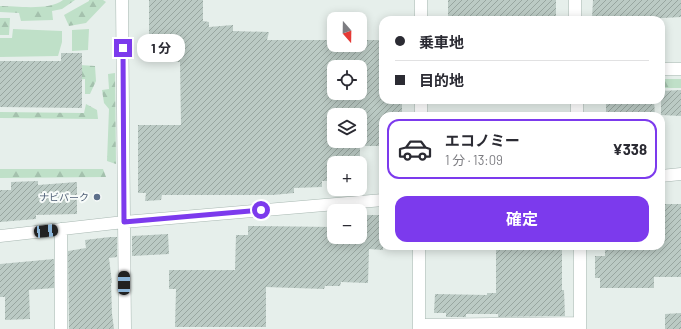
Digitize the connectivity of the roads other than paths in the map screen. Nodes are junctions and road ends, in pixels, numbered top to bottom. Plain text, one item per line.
1 (122, 0) edge
2 (421, 0) edge
3 (575, 0) edge
4 (421, 16) edge
5 (575, 16) edge
6 (665, 69) edge
7 (681, 69) edge
8 (681, 174) edge
9 (665, 176) edge
10 (379, 200) edge
11 (124, 222) junction
12 (61, 229) junction
13 (0, 236) edge
14 (419, 250) edge
15 (580, 250) edge
16 (580, 326) edge
17 (419, 327) edge
18 (61, 329) edge
19 (125, 329) edge

1 - 11 street
2 - 4 street
3 - 5 street
6 - 7 street
8 - 9 street
10 - 11 street
11 - 12 street
11 - 19 street
12 - 13 street
12 - 18 street
14 - 17 street
15 - 16 street
16 - 17 street

